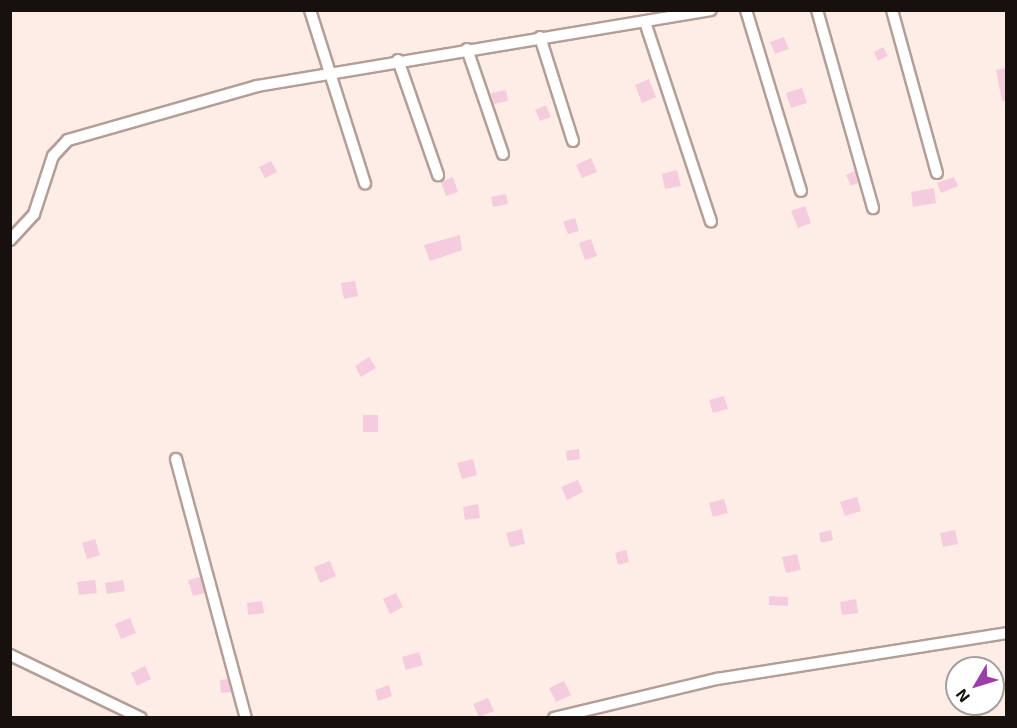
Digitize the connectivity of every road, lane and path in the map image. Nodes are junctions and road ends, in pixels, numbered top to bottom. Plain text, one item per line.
1 (310, 10) edge
2 (711, 10) edge
3 (746, 10) edge
4 (818, 10) edge
5 (891, 10) edge
6 (662, 15) edge
7 (645, 22) junction
8 (540, 37) junction
9 (467, 49) junction
10 (398, 60) junction
11 (334, 73) junction
12 (573, 141) dead end
13 (503, 154) dead end
14 (937, 173) dead end
15 (438, 175) dead end
16 (365, 183) dead end
17 (801, 191) dead end
18 (873, 208) dead end
19 (711, 221) dead end
20 (10, 240) edge
21 (176, 459) dead end
22 (1006, 633) edge
23 (10, 655) edge
24 (141, 717) edge
25 (246, 717) edge
26 (554, 717) edge

1 - 11 street
2 - 6 street
3 - 17 street
4 - 18 street
5 - 14 street
6 - 7 street
7 - 8 street
7 - 19 street
8 - 9 street
8 - 12 street
9 - 10 street
9 - 13 street
10 - 11 street
10 - 15 street
11 - 16 street
11 - 20 street
21 - 25 street
22 - 26 street
23 - 24 street

